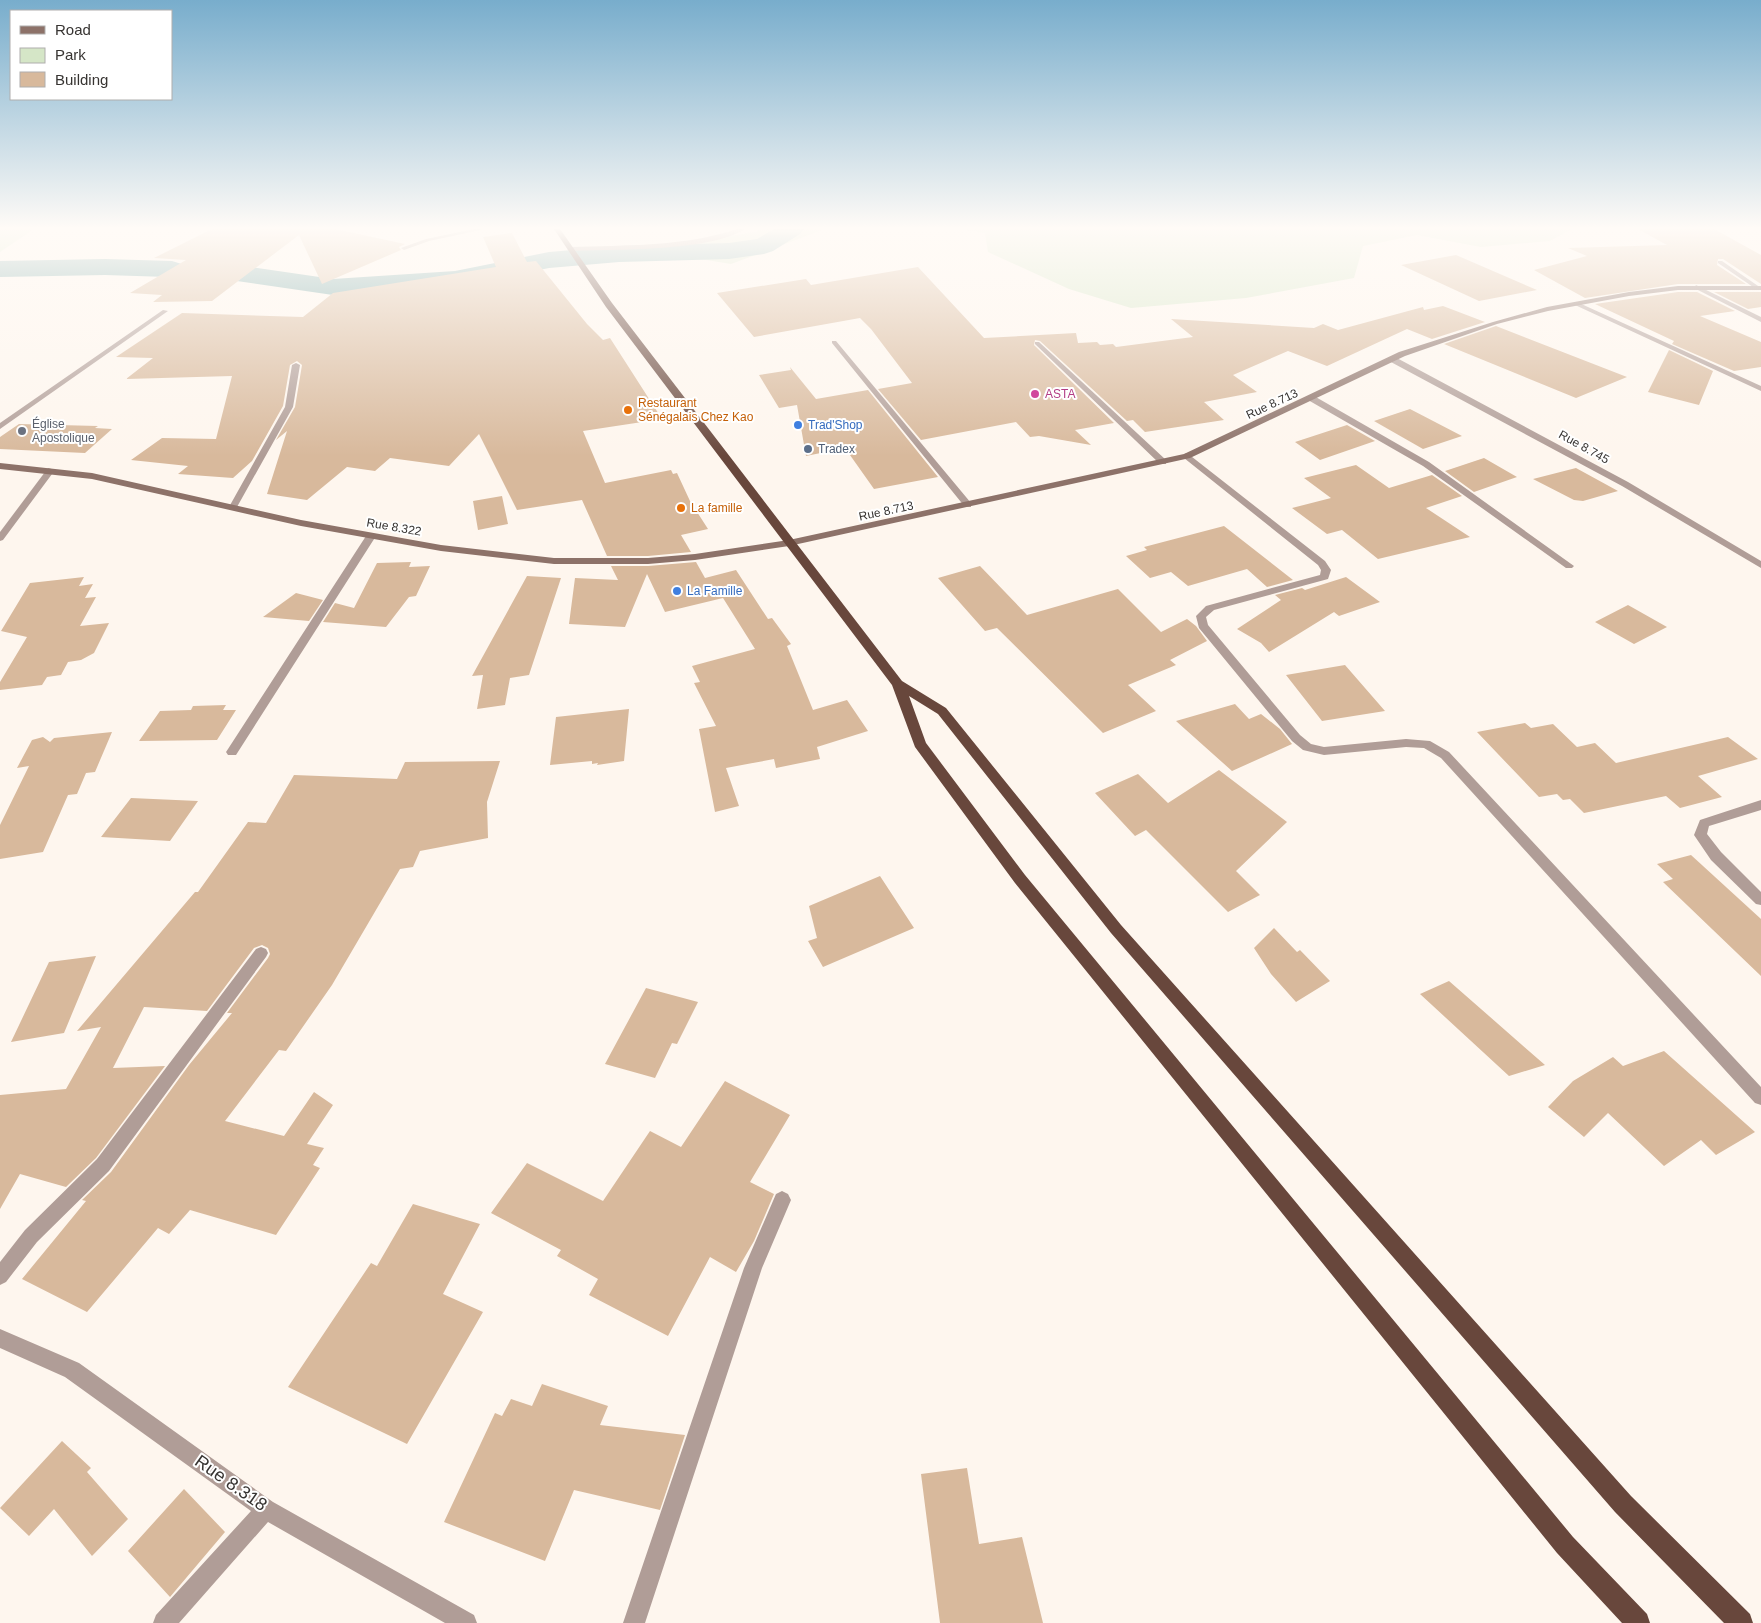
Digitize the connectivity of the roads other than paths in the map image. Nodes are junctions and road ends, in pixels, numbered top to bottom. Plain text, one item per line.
1 (610, 305) edge
2 (1574, 305) edge
3 (1579, 305) edge
4 (1730, 305) edge
5 (165, 311) dead end
6 (1761, 320) edge
7 (834, 342) dead end
8 (1038, 343) dead end
9 (1392, 359) junction
10 (296, 366) dead end
11 (1761, 390) edge
12 (1311, 398) junction
13 (0, 427) edge
14 (1187, 456) junction
15 (1163, 462) junction
16 (0, 466) edge
17 (52, 470) junction
18 (968, 505) junction
19 (233, 507) junction
20 (371, 536) junction
21 (0, 538) edge
22 (789, 543) junction
23 (1761, 565) edge
24 (1569, 566) dead end
25 (898, 684) junction
26 (232, 752) dead end
27 (1761, 805) edge
28 (1761, 900) edge
29 (261, 952) dead end
30 (1761, 1098) edge
31 (782, 1200) dead end
32 (0, 1276) edge
33 (0, 1338) edge
34 (266, 1509) junction
35 (164, 1623) edge
36 (466, 1623) edge
37 (634, 1623) edge
38 (1638, 1623) edge
39 (1742, 1623) edge

1 - 22 highway
2 - 9 main road, Rue 8.713
3 - 11 street
4 - 6 street
5 - 13 street
7 - 18 street
8 - 15 street
9 - 12 main road, Rue 8.713
9 - 23 street, Rue 8.745
10 - 19 street
12 - 14 main road, Rue 8.713
12 - 24 street
14 - 15 main road, Rue 8.713
14 - 30 street
15 - 18 main road, Rue 8.713
16 - 17 main road, Rue 8.322
17 - 19 main road, Rue 8.322
17 - 21 street
18 - 22 main road, Rue 8.713
19 - 20 main road, Rue 8.322
20 - 22 main road, Rue 8.322
20 - 26 street
22 - 25 highway
25 - 38 highway
25 - 39 highway
27 - 28 street
29 - 32 street
31 - 37 street
33 - 34 street, Rue 8.318
34 - 35 street
34 - 36 street, Rue 8.318

